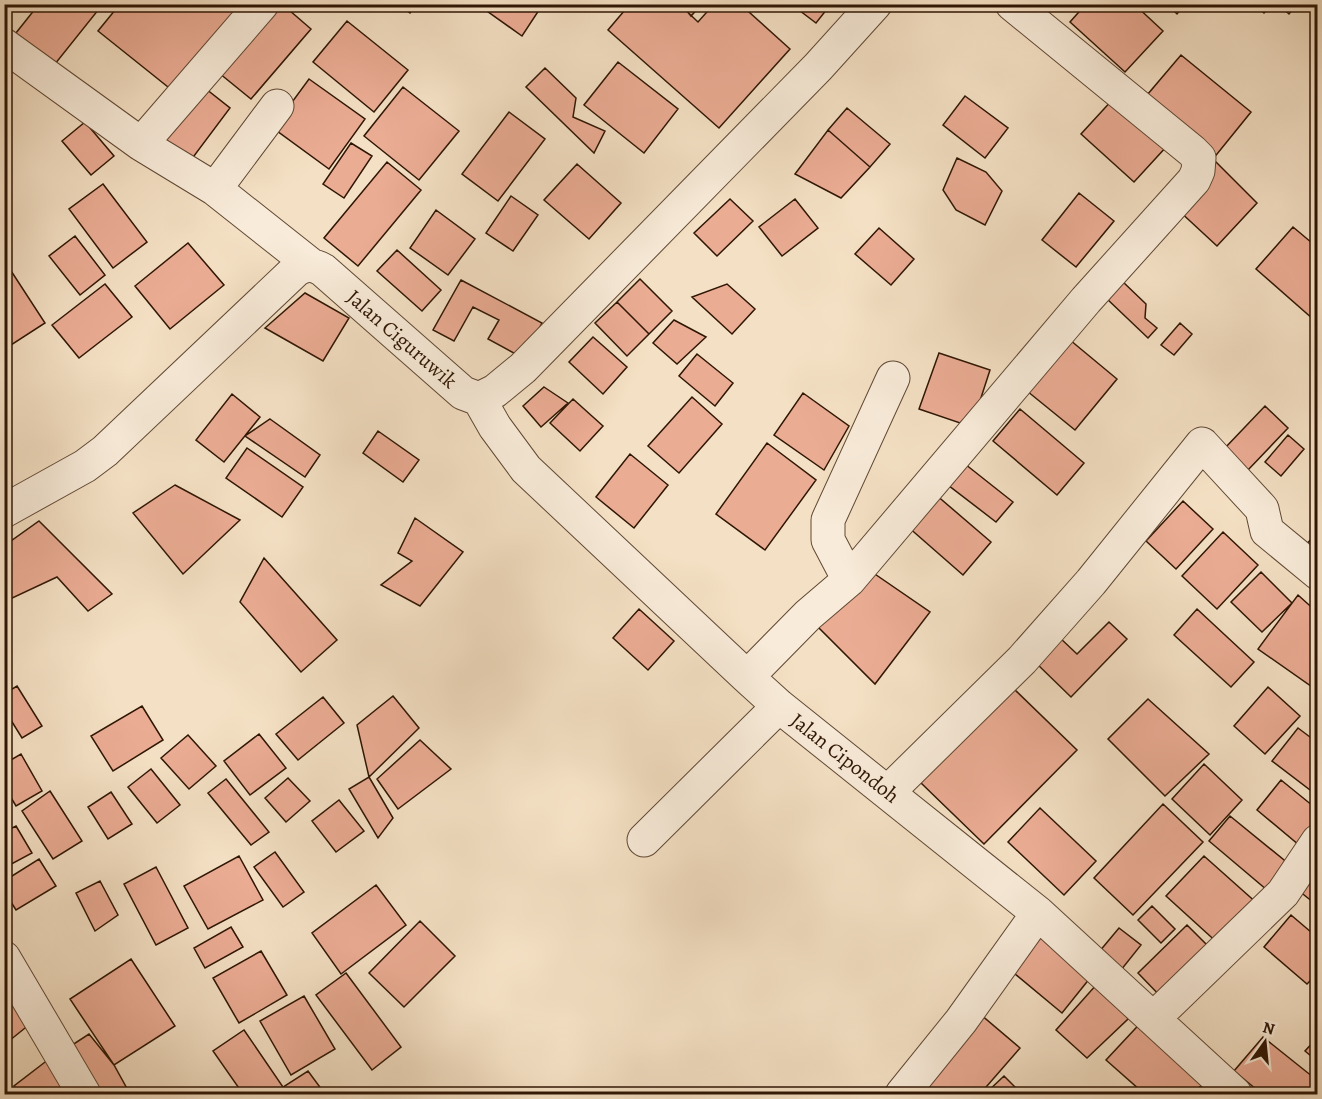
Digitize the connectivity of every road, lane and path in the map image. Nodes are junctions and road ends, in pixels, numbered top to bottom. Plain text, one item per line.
1 (262, 4) edge
2 (875, 4) edge
3 (1011, 4) edge
4 (4, 45) edge
5 (277, 106) dead end
6 (141, 144) junction
7 (215, 189) junction
8 (311, 265) junction
9 (893, 378) dead end
10 (479, 399) junction
11 (4, 511) edge
12 (1317, 573) edge
13 (849, 580) junction
14 (747, 677) junction
15 (779, 706) junction
16 (888, 792) junction
17 (644, 840) dead end
18 (1317, 841) edge
19 (1038, 913) junction
20 (4, 958) edge
21 (1154, 1018) junction
22 (84, 1095) edge
23 (902, 1095) edge
24 (1235, 1095) edge

1 - 6 street
2 - 10 street, Jalan Ciguruwik
3 - 13 street
4 - 6 street, Jalan Ciguruwik
5 - 7 street
6 - 7 street, Jalan Ciguruwik
7 - 8 street, Jalan Ciguruwik
8 - 10 street, Jalan Ciguruwik
8 - 11 street
9 - 13 street
10 - 14 street, Jalan Cipondoh
12 - 16 street
13 - 14 street
14 - 15 street, Jalan Cipondoh
15 - 16 street, Jalan Cipondoh
15 - 17 street
16 - 19 street, Jalan Cipondoh
18 - 21 street
19 - 21 street, Jalan Cipondoh
19 - 23 street
20 - 22 street
21 - 24 street, Jalan Cipondoh

